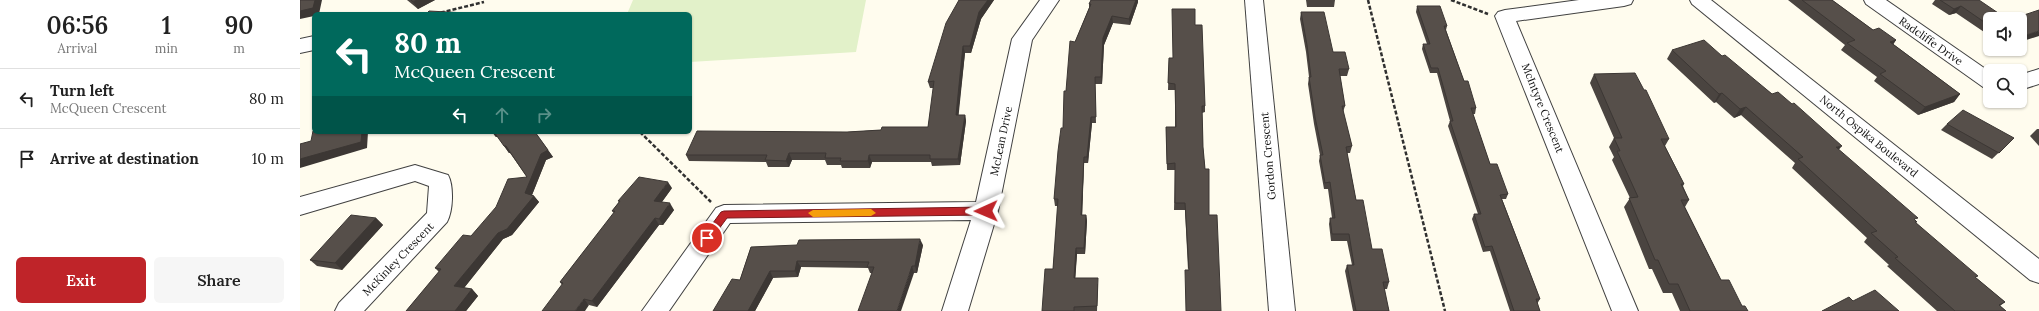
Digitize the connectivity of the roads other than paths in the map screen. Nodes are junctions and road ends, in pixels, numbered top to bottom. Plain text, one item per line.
1 (1050, 0) edge
2 (1254, 0) edge
3 (1624, 0) edge
4 (1699, 0) edge
5 (1873, 0) edge
6 (312, 43) edge
7 (300, 46) edge
8 (2039, 76) edge
9 (1983, 77) edge
10 (2027, 80) edge
11 (300, 206) edge
12 (986, 211) junction
13 (2039, 273) edge
14 (348, 311) edge
15 (655, 311) edge
16 (955, 311) edge
17 (1282, 311) edge
18 (1625, 311) edge

1 - 12 street, McLean Drive
2 - 17 street, Gordon Crescent
3 - 18 street, McIntyre Crescent
4 - 13 street, North Ospika Boulevard
5 - 9 street, Radcliffe Drive
6 - 7 street
8 - 10 street
11 - 14 street, McKinley Crescent
12 - 15 street
12 - 16 street, McLean Drive

